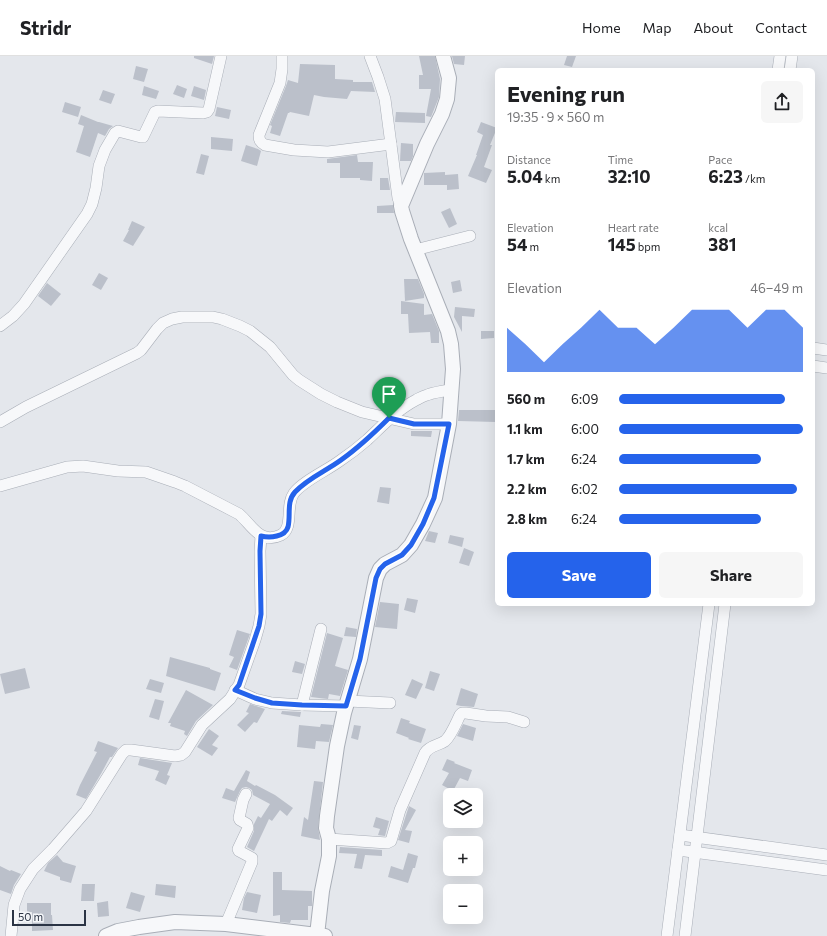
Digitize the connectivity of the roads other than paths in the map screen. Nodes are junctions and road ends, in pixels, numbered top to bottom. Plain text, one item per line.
1 (221, 56) edge
2 (282, 56) edge
3 (370, 56) edge
4 (443, 56) edge
5 (780, 56) edge
6 (792, 56) edge
7 (778, 68) edge
8 (790, 68) edge
9 (391, 144) junction
10 (401, 206) junction
11 (470, 236) dead end
12 (415, 250) junction
13 (0, 326) edge
14 (815, 348) edge
15 (827, 350) edge
16 (815, 366) edge
17 (827, 368) edge
18 (451, 390) junction
19 (389, 418) junction
20 (0, 422) edge
21 (449, 424) junction
22 (0, 486) edge
23 (261, 536) junction
24 (709, 606) edge
25 (725, 606) edge
26 (321, 629) dead end
27 (235, 690) junction
28 (347, 703) junction
29 (390, 703) dead end
30 (302, 705) junction
31 (524, 722) dead end
32 (246, 794) dead end
33 (680, 835) junction
34 (696, 837) junction
35 (329, 839) junction
36 (678, 850) junction
37 (695, 852) junction
38 (827, 855) edge
39 (827, 870) edge
40 (226, 924) junction
41 (322, 935) edge
42 (11, 936) edge
43 (106, 936) edge
44 (667, 936) edge
45 (685, 936) edge

1 - 13 street
2 - 9 street
3 - 9 street
4 - 10 street
5 - 7 street
6 - 8 street
9 - 10 street
10 - 12 street
11 - 12 street
12 - 18 street
14 - 15 street
16 - 17 street
18 - 19 street
18 - 21 street
19 - 20 street
19 - 21 street
19 - 23 street
21 - 28 street
22 - 23 street
23 - 27 street
24 - 33 street
25 - 34 street
26 - 30 street
27 - 30 street
27 - 42 street
28 - 29 street
28 - 30 street
28 - 35 street
31 - 35 street
32 - 40 street
33 - 34 street
33 - 36 street
34 - 37 street
34 - 38 street
35 - 41 street
36 - 37 street
36 - 44 street
37 - 39 street
37 - 45 street
40 - 41 street
40 - 43 street

